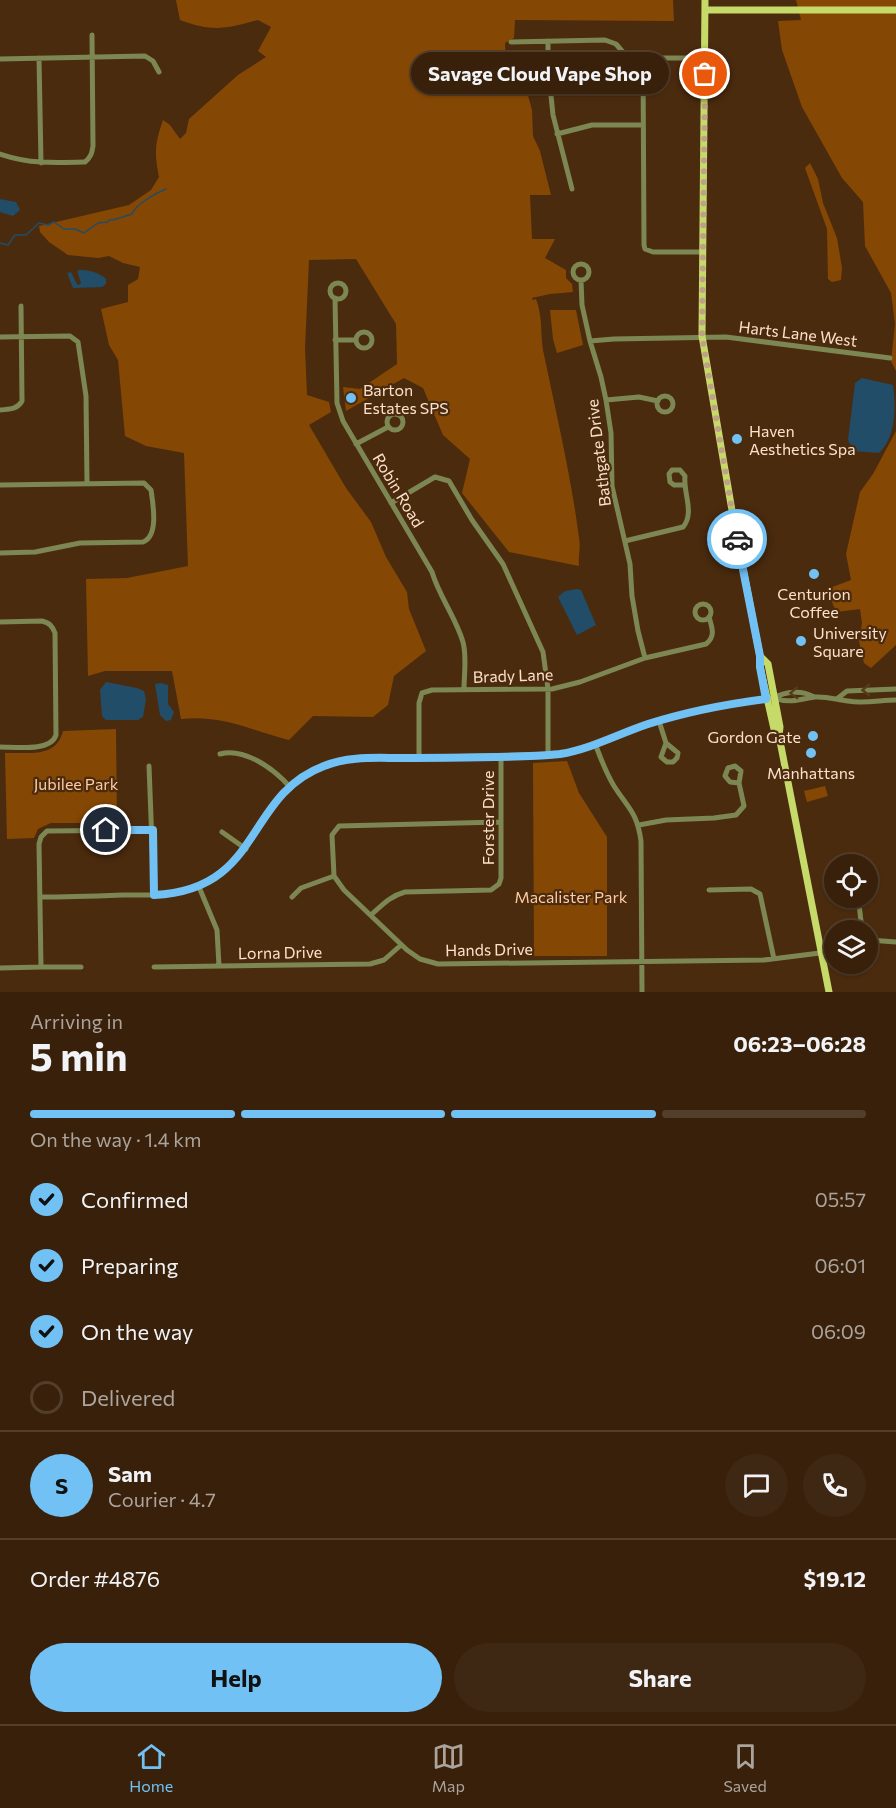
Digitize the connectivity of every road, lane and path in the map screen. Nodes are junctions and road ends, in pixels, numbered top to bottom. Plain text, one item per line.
1 (705, 0) edge
2 (705, 10) junction
3 (896, 10) edge
4 (92, 35) dead end
5 (548, 41) junction
6 (511, 42) dead end
7 (92, 57) junction
8 (39, 58) junction
9 (643, 58) junction
10 (705, 58) junction
11 (0, 59) edge
12 (159, 72) dead end
13 (643, 125) junction
14 (557, 134) junction
15 (0, 154) edge
16 (41, 163) junction
17 (572, 189) dead end
18 (703, 252) junction
19 (581, 280) dead end
20 (335, 298) dead end
21 (21, 306) dead end
22 (702, 336) junction
23 (0, 337) edge
24 (21, 337) junction
25 (335, 340) junction
26 (355, 340) dead end
27 (590, 341) junction
28 (890, 358) dead end
29 (606, 400) junction
30 (658, 401) dead end
31 (0, 410) edge
32 (388, 427) dead end
33 (356, 444) junction
34 (87, 483) junction
35 (0, 485) edge
36 (683, 485) dead end
37 (391, 503) junction
38 (625, 541) junction
39 (0, 553) edge
40 (709, 617) dead end
41 (0, 622) edge
42 (645, 658) junction
43 (548, 689) junction
44 (896, 689) edge
45 (464, 690) junction
46 (770, 698) junction
47 (838, 698) junction
48 (896, 700) edge
49 (659, 721) junction
50 (666, 743) dead end
51 (596, 746) junction
52 (0, 747) edge
53 (220, 754) dead end
54 (548, 755) junction
55 (501, 756) junction
56 (419, 757) junction
57 (149, 765) dead end
58 (739, 783) dead end
59 (290, 786) junction
60 (500, 822) junction
61 (639, 825) junction
62 (153, 830) junction
63 (222, 832) dead end
64 (246, 849) junction
65 (334, 876) junction
66 (199, 887) junction
67 (709, 890) dead end
68 (154, 895) junction
69 (40, 897) junction
70 (292, 897) dead end
71 (371, 915) junction
72 (878, 941) edge
73 (896, 942) edge
74 (401, 945) junction
75 (820, 953) junction
76 (774, 959) junction
77 (642, 961) junction
78 (219, 966) junction
79 (42, 967) junction
80 (81, 967) dead end
81 (154, 967) dead end
82 (0, 968) edge
83 (642, 992) edge
84 (829, 992) edge

1 - 2 main road
2 - 3 main road
2 - 10 main road
4 - 7 street
5 - 6 street
5 - 9 street
5 - 14 street
7 - 8 street
7 - 12 street
7 - 16 street
8 - 11 street
8 - 16 street
9 - 10 street
9 - 13 street
10 - 18 main road
13 - 14 street
13 - 18 street
14 - 17 street
15 - 16 street
18 - 22 main road
19 - 27 street, Bathgate Drive
20 - 25 street, Robin Road
21 - 24 street
22 - 27 street, Harts Lane West
22 - 28 street, Harts Lane West
22 - 46 main road
23 - 24 street
24 - 31 street
24 - 34 street
25 - 26 street
25 - 33 street, Robin Road
27 - 29 street, Bathgate Drive
29 - 30 street
29 - 38 street, Bathgate Drive
32 - 33 street
33 - 37 street, Robin Road
34 - 35 street
34 - 39 street
36 - 38 street
37 - 43 street
37 - 45 street, Robin Road
38 - 42 street, Bathgate Drive
40 - 42 street, Brady Lane
41 - 52 street
42 - 43 street, Brady Lane
43 - 45 street, Brady Lane
43 - 54 street
44 -> 47 street
45 - 56 street, Brady Lane
46 - 47 street
46 - 49 street
46 - 75 main road
47 - 48 street
49 - 50 street
49 - 51 street
51 - 54 street
51 - 61 street
53 - 59 street
54 - 55 street
55 - 56 street
55 - 60 street, Forster Drive
56 - 59 street
57 - 62 street
58 - 61 street
59 - 64 street
60 - 65 street
60 - 71 street, Forster Drive
61 - 77 street
62 - 68 street
62 - 69 street
63 - 64 street
64 - 66 street
65 - 70 street
65 - 71 street, Hands Drive
66 - 68 street
66 - 78 street
67 - 76 street
68 - 69 street
69 - 79 street
71 - 74 street, Hands Drive
72 - 73 street
74 - 77 street, Hands Drive
74 - 78 street, Lorna Drive
75 - 76 street, Hands Drive
75 - 84 main road
76 - 77 street, Hands Drive
77 - 83 street
78 - 81 street, Lorna Drive
79 - 80 street
79 - 82 street

